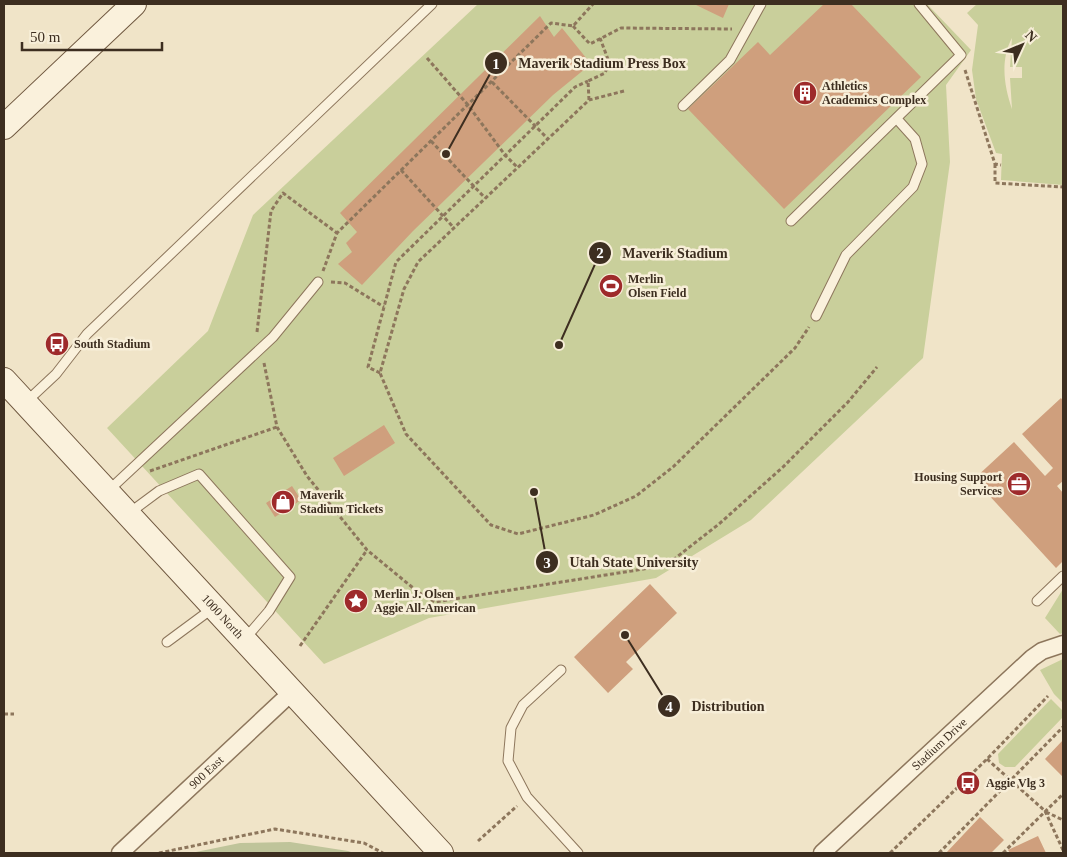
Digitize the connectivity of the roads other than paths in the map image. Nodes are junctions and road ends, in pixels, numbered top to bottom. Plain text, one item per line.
1 (134, 4) edge
2 (432, 4) edge
3 (761, 4) edge
4 (919, 4) edge
5 (682, 106) dead end
6 (897, 119) junction
7 (4, 127) edge
8 (791, 221) dead end
9 (318, 282) road end
10 (816, 316) road end
11 (4, 380) edge
12 (25, 403) junction
13 (106, 492) junction
14 (127, 514) junction
15 (1063, 576) edge
16 (1037, 601) dead end
17 (214, 607) junction
18 (244, 640) junction
19 (167, 642) dead end
20 (1063, 644) edge
21 (561, 670) dead end
22 (292, 692) junction
23 (120, 853) edge
24 (442, 853) edge
25 (578, 853) edge
26 (822, 853) edge

1 - 7 street
2 - 12 lane
3 - 5 lane
4 - 6 lane
6 - 8 lane
6 - 10 lane
9 - 13 lane
11 - 12 street, 1000 North
12 - 13 street, 1000 North
13 - 14 street, 1000 North
14 - 17 street, 1000 North
14 - 18 lane
15 - 16 lane
17 - 18 street, 1000 North
17 - 19 lane
18 - 22 street, 1000 North
20 - 26 street, Stadium Drive
21 - 25 lane
22 - 23 street, 900 East
22 - 24 street, 1000 North

